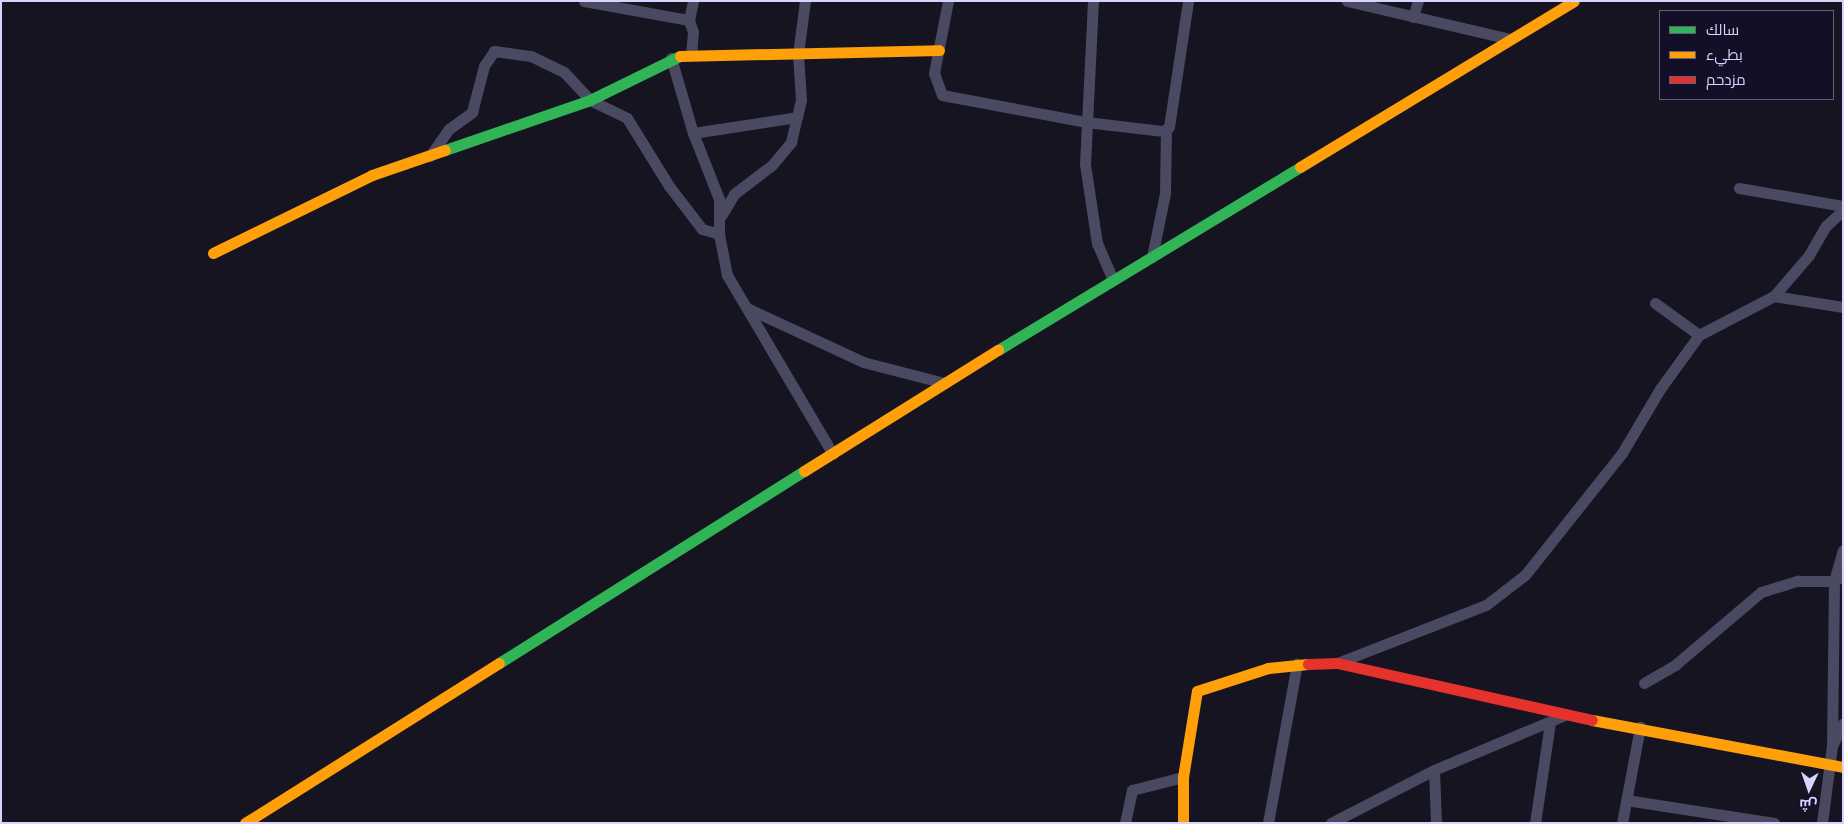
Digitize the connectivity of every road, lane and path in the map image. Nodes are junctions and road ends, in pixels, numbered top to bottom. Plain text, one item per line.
1 (584, 1) edge
2 (692, 1) edge
3 (805, 1) edge
4 (948, 1) edge
5 (1093, 1) edge
6 (1188, 1) edge
7 (1348, 1) edge
8 (1418, 1) edge
9 (1574, 1) edge
10 (1413, 17) junction
11 (689, 20) junction
12 (1510, 39) junction
13 (939, 50) junction
14 (691, 54) junction
15 (798, 54) junction
16 (671, 58) junction
17 (590, 100) junction
18 (797, 117) junction
19 (1086, 122) junction
20 (1166, 131) junction
21 (693, 133) junction
22 (429, 156) junction
23 (1739, 188) dead end
24 (1843, 208) edge
25 (721, 216) junction
26 (719, 234) junction
27 (213, 254) dead end
28 (1152, 257) junction
29 (1112, 280) junction
30 (1774, 296) junction
31 (1655, 304) dead end
32 (1843, 307) edge
33 (749, 309) junction
34 (1699, 335) junction
35 (944, 383) junction
36 (833, 454) junction
37 (1843, 550) edge
38 (1838, 578) edge
39 (1337, 663) junction
40 (1297, 664) junction
41 (1644, 683) dead end
42 (1565, 715) junction
43 (1550, 723) junction
44 (1843, 723) edge
45 (1640, 727) junction
46 (1832, 746) junction
47 (1828, 766) junction
48 (1843, 767) edge
49 (1434, 770) junction
50 (1183, 777) junction
51 (1626, 800) junction
52 (1699, 817) edge
53 (245, 823) edge
54 (1125, 823) edge
55 (1183, 823) edge
56 (1268, 823) edge
57 (1331, 823) edge
58 (1436, 823) edge
59 (1535, 823) edge
60 (1622, 823) edge
61 (1774, 823) edge
62 (1822, 823) edge

1 - 11 street
2 - 11 street
3 - 15 street
4 - 13 street
5 - 19 street
6 - 20 street
7 - 10 street
8 - 10 street
9 - 12 main road
10 - 12 street
11 - 14 street
12 - 28 main road
13 - 15 main road
13 - 19 street
14 - 15 main road
14 - 16 main road
15 - 18 street
16 - 17 main road
16 - 21 street
17 - 22 main road
17 - 22 street
17 - 26 street
18 - 21 street
18 - 25 street
19 - 20 street
19 - 29 street
20 - 28 street
21 - 25 street
22 - 27 main road
23 - 24 street
24 - 30 street
25 - 26 street
26 - 33 street
28 - 29 main road
29 - 35 main road
30 - 32 street
30 - 34 street
31 - 34 street
33 - 35 street
33 - 36 street
34 - 39 street
35 - 36 main road
36 - 53 main road
37 - 38 street
38 - 41 street
38 - 46 street
39 - 40 main road
39 - 42 main road
40 - 50 main road
40 - 56 street
42 - 43 street
42 - 45 main road
43 - 49 street
43 - 59 street
44 - 46 street
45 - 47 main road
45 - 51 street
46 - 47 street
47 - 48 main road
47 - 62 street
49 - 57 street
49 - 58 street
50 - 54 street
50 - 55 main road
51 - 52 street
51 - 60 street
52 - 61 street

